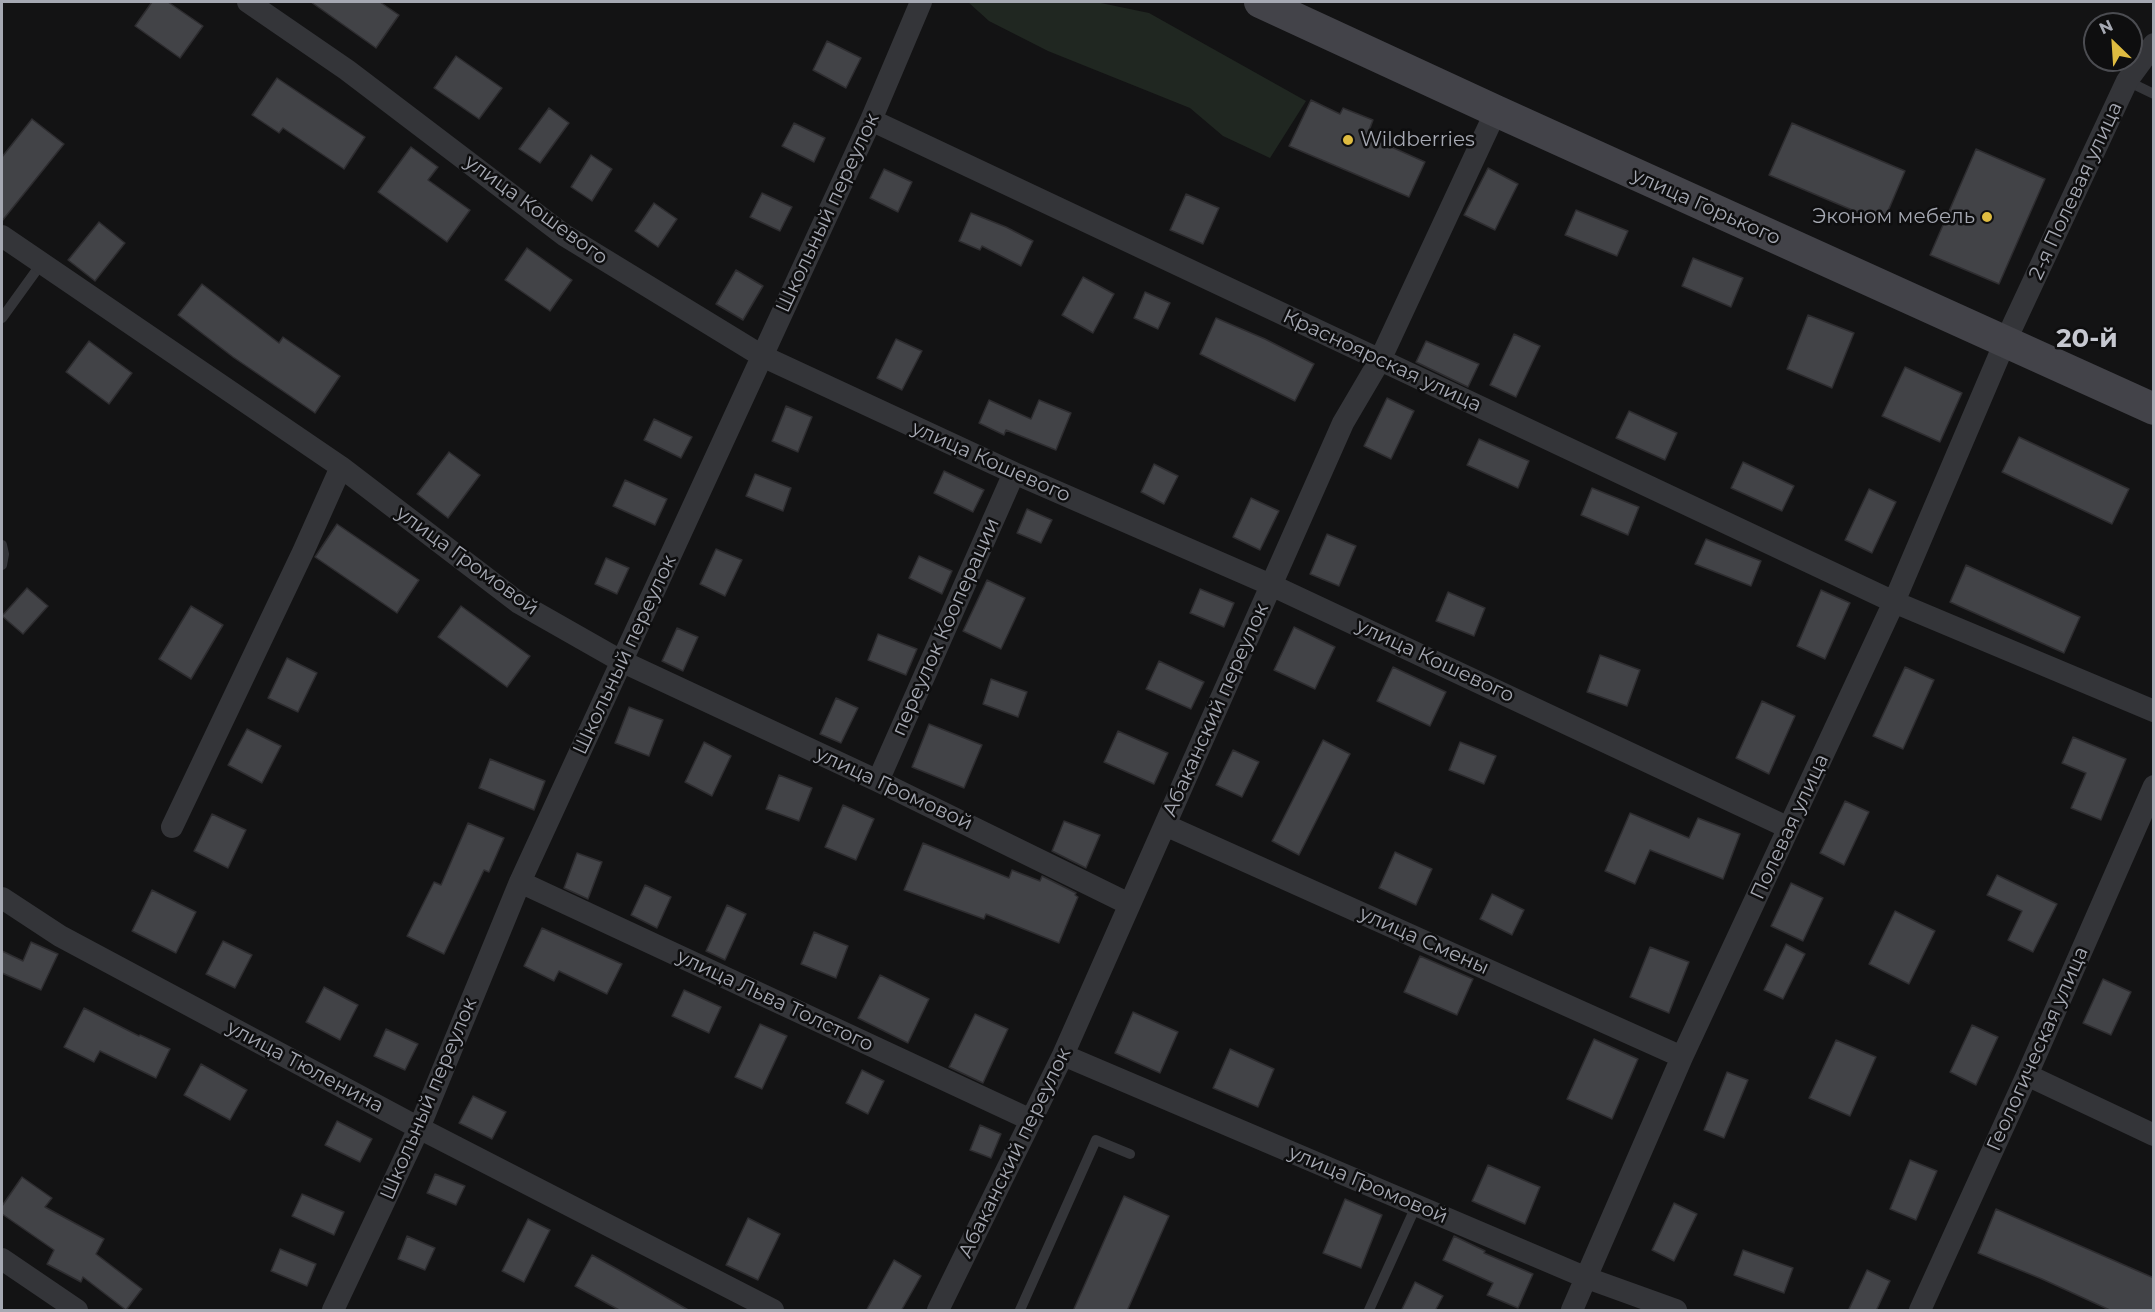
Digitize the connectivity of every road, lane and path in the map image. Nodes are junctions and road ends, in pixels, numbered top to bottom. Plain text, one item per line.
1 (248, 2) edge
2 (921, 2) edge
3 (1260, 2) edge
4 (2154, 44) edge
5 (2127, 81) junction
6 (2154, 94) edge
7 (1496, 111) junction
8 (871, 120) junction
9 (2, 236) edge
10 (41, 264) junction
11 (2, 318) edge
12 (2005, 342) junction
13 (762, 356) junction
14 (1380, 360) junction
15 (2154, 409) edge
16 (341, 467) junction
17 (1014, 473) junction
18 (2, 545) edge
19 (2, 565) edge
20 (1271, 585) junction
21 (1894, 602) junction
22 (621, 661) junction
23 (2154, 711) edge
24 (878, 781) junction
25 (2154, 786) edge
26 (1165, 825) junction
27 (172, 827) dead end
28 (1789, 828) junction
29 (520, 882) junction
30 (2, 898) edge
31 (1129, 904) junction
32 (1063, 1055) junction
33 (1682, 1057) junction
34 (2027, 1075) junction
35 (1031, 1120) junction
36 (420, 1128) junction
37 (2154, 1135) edge
38 (1130, 1154) dead end
39 (1416, 1206) junction
40 (2, 1259) edge
41 (1587, 1278) junction
42 (77, 1311) edge
43 (333, 1311) edge
44 (774, 1311) edge
45 (938, 1311) edge
46 (1020, 1311) edge
47 (1369, 1311) edge
48 (1572, 1311) edge
49 (1676, 1311) edge
50 (1920, 1311) edge

1 - 13 street, улица Кошевого
2 - 8 street, Школьный переулок
3 - 7 street, улица Горького
4 - 5 street, 2-я Полевая улица
5 - 6 lane
5 - 12 street, 2-я Полевая улица
7 - 12 street, улица Горького
7 - 14 street, Абаканский переулок
8 - 13 street, Школьный переулок
8 - 14 street, Красноярская улица
9 - 10 street, улица Громовой
10 - 11 lane
10 - 16 street, улица Громовой
12 - 15 street, улица Горького
12 - 21 street, Полевая улица
13 - 17 street, улица Кошевого
13 - 22 street, Школьный переулок
14 - 20 street, Абаканский переулок
14 - 21 street, Красноярская улица
16 - 22 street, улица Громовой
16 - 27 street
17 - 20 street, улица Кошевого
17 - 24 street, переулок Кооперации
18 - 19 lane
20 - 26 street, Абаканский переулок
20 - 28 street, улица Кошевого
21 - 23 street, Красноярская улица
21 - 28 street, Полевая улица
22 - 24 street, улица Громовой
22 - 29 street, Школьный переулок
24 - 31 street, улица Громовой
25 - 34 street, Геологическая улица
26 - 31 street, Абаканский переулок
26 - 33 street, улица Смены
28 - 33 street, Полевая улица
29 - 35 street, улица Льва Толстого
29 - 36 street, Школьный переулок
30 - 36 street, улица Тюленина
31 - 32 street, Абаканский переулок
32 - 35 street, Абаканский переулок
32 - 39 street, улица Громовой
33 - 41 street, Полевая улица
34 - 37 street
34 - 50 street, Геологическая улица
35 - 45 street, Абаканский переулок
36 - 43 street, Школьный переулок
36 - 44 street, улица Тюленина
38 - 46 lane
39 - 41 street, улица Громовой
39 - 47 lane
40 - 42 street
41 - 48 street, Полевая улица
41 - 49 street, улица Громовой

